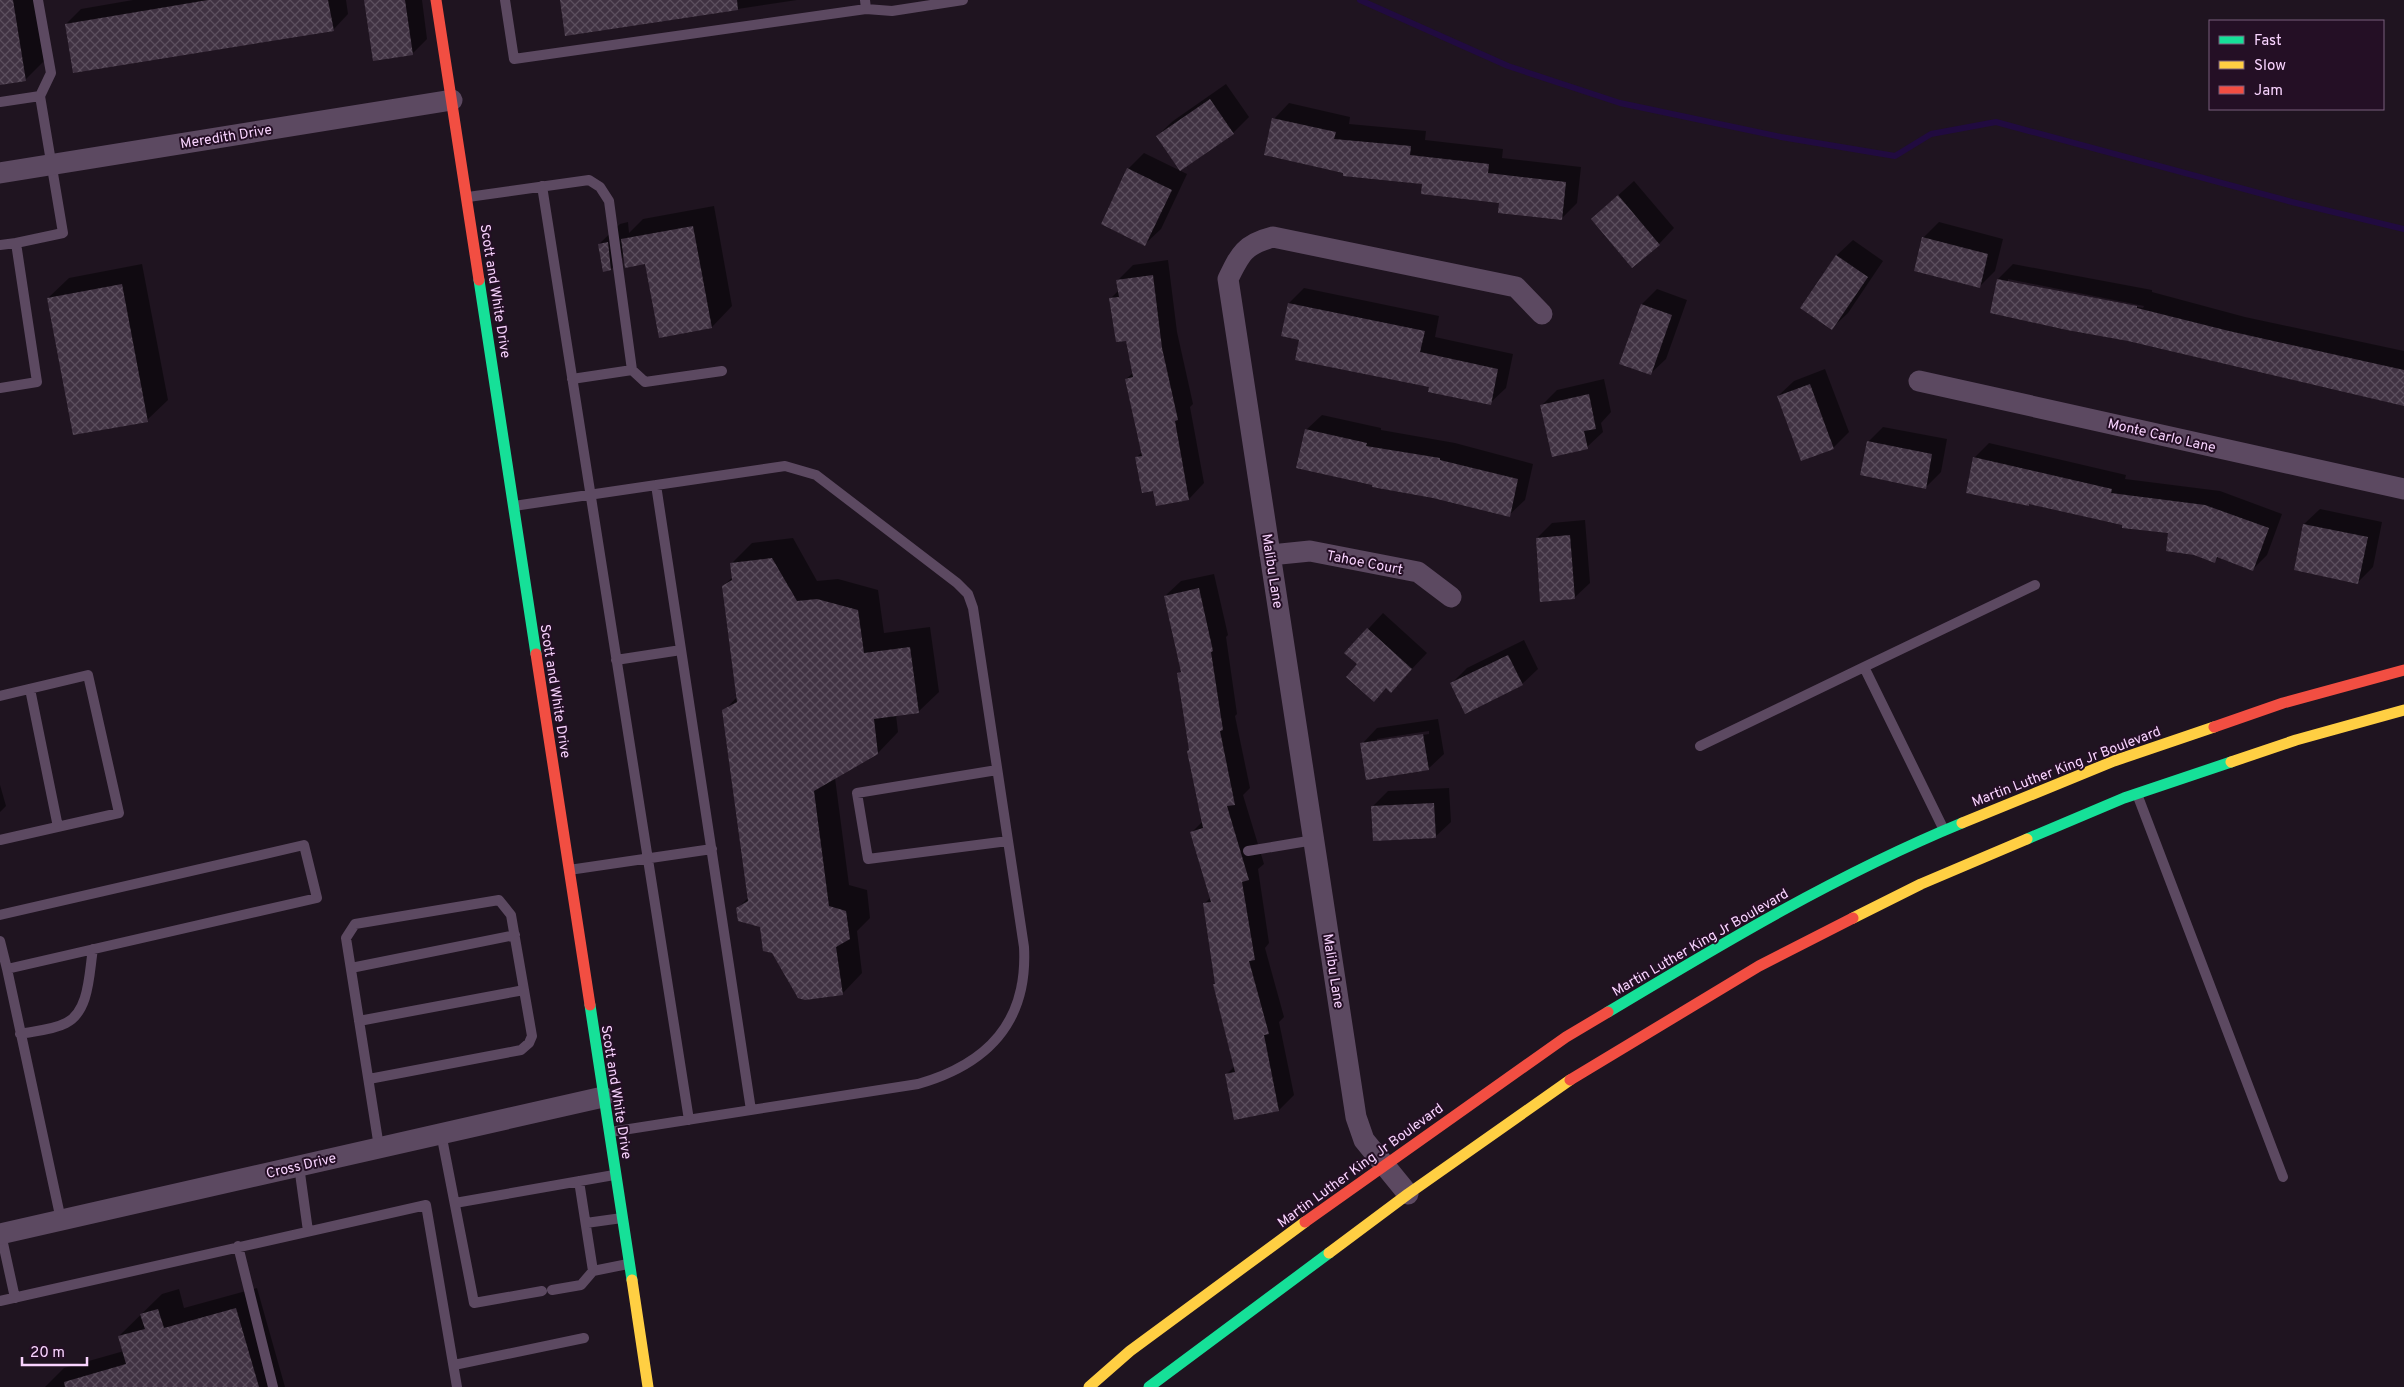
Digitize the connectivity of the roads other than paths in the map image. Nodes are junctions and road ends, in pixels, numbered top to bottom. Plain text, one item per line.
1 (38, 0) edge
2 (436, 0) edge
3 (505, 0) edge
4 (963, 0) edge
5 (865, 4) edge
6 (40, 96) junction
7 (452, 100) junction
8 (0, 102) edge
9 (52, 164) junction
10 (0, 173) edge
11 (542, 186) junction
12 (467, 197) junction
13 (16, 243) junction
14 (0, 245) edge
15 (1542, 314) dead end
16 (632, 370) junction
17 (722, 371) dead end
18 (572, 379) junction
19 (1919, 381) dead end
20 (0, 388) edge
21 (656, 485) junction
22 (2404, 489) edge
23 (590, 495) junction
24 (513, 506) junction
25 (1270, 555) junction
26 (2036, 585) dead end
27 (1451, 597) dead end
28 (681, 650) junction
29 (616, 660) junction
30 (1864, 667) junction
31 (2404, 670) edge
32 (30, 689) junction
33 (0, 696) edge
34 (2404, 710) edge
35 (1700, 746) dead end
36 (997, 770) junction
37 (2135, 789) junction
38 (58, 827) junction
39 (1945, 830) junction
40 (0, 840) edge
41 (1314, 840) junction
42 (1008, 841) junction
43 (712, 850) junction
44 (1248, 851) dead end
45 (648, 858) junction
46 (568, 870) junction
47 (0, 915) edge
48 (515, 935) junction
49 (0, 941) edge
50 (93, 949) junction
51 (351, 968) junction
52 (6, 969) junction
53 (524, 990) junction
54 (359, 1021) junction
55 (20, 1034) junction
56 (369, 1079) junction
57 (603, 1097) junction
58 (751, 1110) junction
59 (689, 1120) junction
60 (608, 1132) junction
61 (441, 1133) junction
62 (379, 1147) junction
63 (1383, 1165) junction
64 (299, 1166) junction
65 (615, 1175) junction
66 (2283, 1177) dead end
67 (579, 1181) junction
68 (1408, 1194) junction
69 (455, 1203) junction
70 (622, 1218) junction
71 (61, 1220) junction
72 (586, 1222) junction
73 (308, 1231) junction
74 (0, 1234) edge
75 (238, 1246) junction
76 (629, 1264) junction
77 (592, 1271) junction
78 (15, 1298) junction
79 (0, 1301) edge
80 (584, 1338) dead end
81 (454, 1365) junction
82 (272, 1387) edge
83 (457, 1387) edge
84 (648, 1387) edge
85 (1089, 1387) edge
86 (1149, 1387) edge

1 - 6 lane
2 - 7 main road, Scott and White Drive
3 - 5 lane
4 - 5 lane
6 - 8 lane
6 - 9 lane
7 - 9 street, Meredith Drive
7 - 12 main road, Scott and White Drive
9 - 10 street, Meredith Drive
9 - 13 lane
11 - 12 lane
11 - 16 lane
11 - 18 lane
12 - 24 main road, Scott and White Drive
13 - 14 lane
13 - 20 lane
15 - 25 street, Malibu Lane
16 - 17 lane
16 - 18 lane
18 - 23 lane
19 - 22 street, Monte Carlo Lane
21 - 23 lane
21 - 28 lane
21 - 36 lane
23 - 24 lane
23 - 29 lane
24 - 46 main road, Scott and White Drive
25 - 27 street, Tahoe Court
25 - 41 street, Malibu Lane
26 - 30 lane
28 - 29 lane
28 - 43 lane
29 - 45 lane
30 - 35 lane
30 - 39 lane
31 - 39 main road, Martin Luther King Jr Boulevard
32 - 33 lane
32 - 38 lane
32 - 38 lane
34 - 37 main road
36 - 42 lane
36 - 42 lane
37 - 66 lane
37 - 68 main road
38 - 40 lane
39 - 63 main road, Martin Luther King Jr Boulevard
41 - 44 lane
41 - 63 street, Malibu Lane
42 - 58 lane
43 - 45 lane
43 - 58 lane
45 - 46 lane
45 - 59 lane
46 - 57 main road, Scott and White Drive
47 - 50 lane
48 - 51 lane
48 - 51 lane
48 - 53 lane
49 - 52 lane
50 - 52 lane
50 - 55 lane
51 - 54 lane
52 - 55 lane
53 - 54 lane
53 - 56 lane
54 - 56 lane
55 - 71 lane
56 - 62 lane
57 - 60 main road, Scott and White Drive
57 - 61 street, Cross Drive
58 - 59 lane
59 - 60 lane
60 - 65 main road, Scott and White Drive
61 - 62 street, Cross Drive
61 - 69 lane
62 - 64 street, Cross Drive
63 - 68 street, Malibu Lane
63 - 85 main road, Martin Luther King Jr Boulevard
64 - 71 street, Cross Drive
64 - 73 lane
65 - 67 lane
65 - 70 main road, Scott and White Drive
67 - 69 lane
67 - 72 lane
68 - 86 main road
69 - 77 lane
70 - 72 lane
70 - 76 main road, Scott and White Drive
71 - 74 street, Cross Drive
72 - 77 lane
73 - 75 lane
73 - 81 lane
74 - 78 lane
75 - 78 lane
75 - 82 lane
76 - 77 lane
76 - 84 main road, Scott and White Drive
78 - 79 lane
80 - 81 lane
81 - 83 lane

